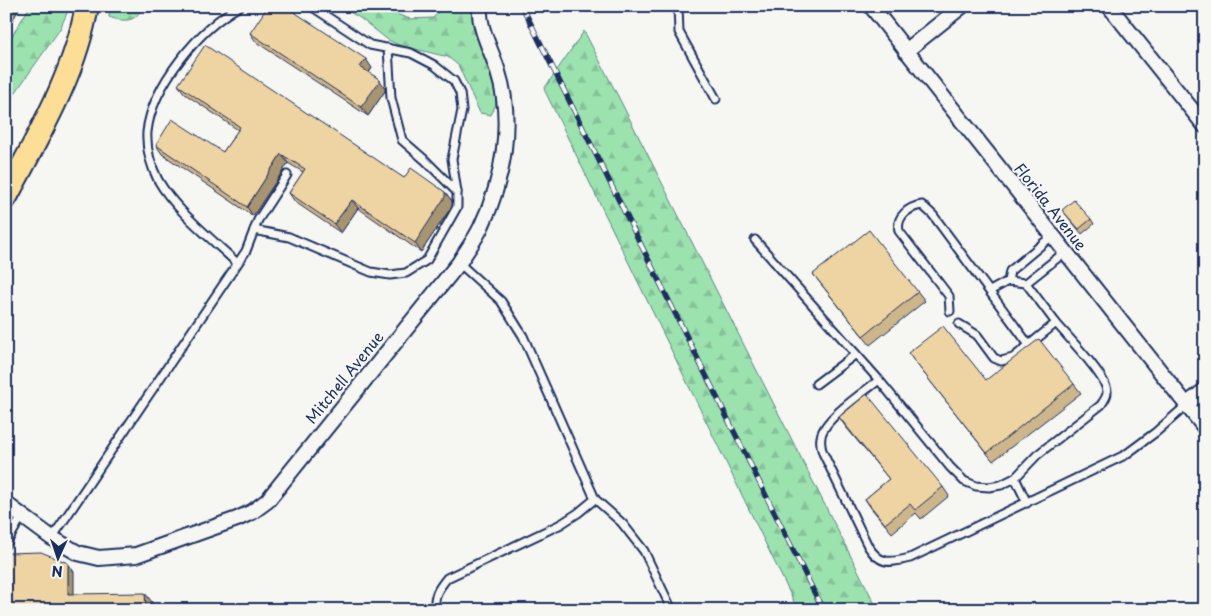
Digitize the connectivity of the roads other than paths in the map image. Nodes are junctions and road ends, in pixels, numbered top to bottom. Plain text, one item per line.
1 (87, 6) edge
2 (240, 6) edge
3 (311, 6) edge
4 (480, 6) edge
5 (678, 6) edge
6 (870, 6) edge
7 (962, 6) edge
8 (1109, 6) edge
9 (388, 48) junction
10 (906, 51) junction
11 (716, 98) dead end
12 (1205, 126) edge
13 (287, 175) dead end
14 (457, 192) junction
15 (6, 197) edge
16 (254, 230) junction
17 (1052, 236) junction
18 (755, 240) dead end
19 (1065, 252) junction
20 (237, 263) junction
21 (459, 263) junction
22 (1008, 281) junction
23 (1026, 283) junction
24 (990, 292) junction
25 (950, 312) dead end
26 (959, 324) dead end
27 (1056, 324) junction
28 (1029, 346) junction
29 (856, 354) junction
30 (879, 380) junction
31 (816, 384) dead end
32 (1205, 390) edge
33 (1187, 404) junction
34 (1205, 428) edge
35 (1016, 478) junction
36 (595, 499) junction
37 (1026, 503) junction
38 (6, 504) edge
39 (22, 516) junction
40 (52, 538) junction
41 (6, 544) edge
42 (436, 610) edge
43 (672, 610) edge

1 - 15 main road
2 - 20 lane
3 - 9 lane
4 - 21 street, Mitchell Avenue
5 - 11 lane
6 - 10 street, Florida Avenue
7 - 10 street
8 - 12 street
9 - 14 lane
9 - 14 lane
10 - 17 street, Florida Avenue
13 - 16 lane
14 - 16 lane
16 - 20 lane
17 - 19 street, Florida Avenue
17 - 22 lane
18 - 29 lane
19 - 23 lane
19 - 33 street, Florida Avenue
20 - 40 lane
21 - 36 lane
21 - 40 street, Mitchell Avenue
22 - 23 lane
22 - 24 lane
23 - 27 lane
24 - 25 lane
24 - 28 lane
26 - 28 lane
27 - 28 lane
27 - 35 lane
29 - 30 lane
29 - 31 lane
30 - 35 lane
30 - 37 lane
32 - 33 street
33 - 34 street, Florida Avenue
33 - 37 lane
35 - 37 lane
36 - 42 lane
36 - 43 lane
38 - 39 street, Mitchell Avenue
39 - 40 street, Mitchell Avenue
39 - 41 lane

